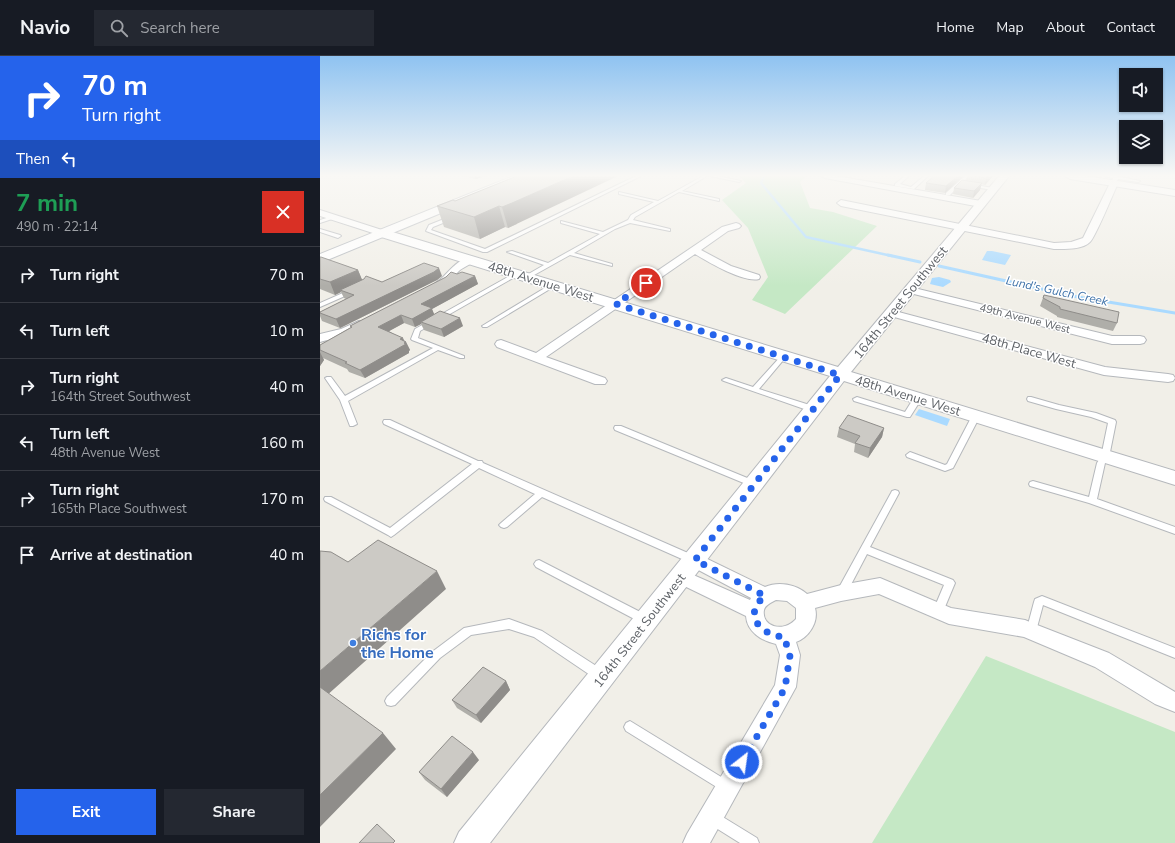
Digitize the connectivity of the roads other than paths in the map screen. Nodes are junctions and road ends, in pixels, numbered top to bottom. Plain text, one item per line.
1 (320, 213) edge
2 (432, 213) edge
3 (564, 213) edge
4 (639, 213) edge
5 (890, 213) edge
6 (974, 213) edge
7 (1098, 213) edge
8 (333, 217) junction
9 (454, 217) edge
10 (630, 221) junction
11 (320, 222) edge
12 (563, 222) dead end
13 (736, 226) dead end
14 (962, 227) junction
15 (320, 230) edge
16 (668, 230) dead end
17 (382, 233) junction
18 (603, 233) junction
19 (338, 236) dead end
20 (694, 250) junction
21 (485, 251) junction
22 (510, 252) dead end
23 (569, 253) junction
24 (320, 259) edge
25 (470, 260) junction
26 (549, 265) junction
27 (610, 265) dead end
28 (522, 276) junction
29 (755, 277) dead end
30 (553, 285) junction
31 (358, 288) edge
32 (428, 290) edge
33 (910, 290) junction
34 (320, 300) edge
35 (327, 302) junction
36 (616, 304) junction
37 (320, 305) edge
38 (891, 313) junction
39 (373, 318) edge
40 (485, 326) dead end
41 (320, 338) edge
42 (1140, 340) dead end
43 (501, 344) dead end
44 (438, 348) junction
45 (462, 357) dead end
46 (784, 357) junction
47 (536, 358) junction
48 (840, 375) junction
49 (329, 378) dead end
50 (1168, 378) dead end
51 (726, 380) dead end
52 (600, 381) dead end
53 (754, 390) junction
54 (918, 398) junction
55 (857, 399) dead end
56 (344, 400) junction
57 (1031, 400) dead end
58 (813, 409) junction
59 (976, 416) junction
60 (386, 422) dead end
61 (353, 424) dead end
62 (618, 428) dead end
63 (910, 455) dead end
64 (1105, 457) junction
65 (479, 464) junction
66 (1175, 478) edge
67 (755, 484) junction
68 (1033, 484) dead end
69 (541, 493) junction
70 (895, 493) dead end
71 (328, 498) dead end
72 (1092, 502) junction
73 (504, 525) dead end
74 (1175, 531) edge
75 (865, 549) junction
76 (695, 560) junction
77 (539, 564) dead end
78 (682, 577) junction
79 (841, 593) junction
80 (765, 596) junction
81 (803, 603) junction
82 (754, 611) junction
83 (938, 611) junction
84 (647, 621) junction
85 (1031, 632) junction
86 (784, 637) junction
87 (1175, 653) edge
88 (602, 677) junction
89 (391, 701) dead end
90 (1175, 702) edge
91 (630, 727) dead end
92 (727, 787) junction
93 (711, 816) junction
94 (470, 843) edge
95 (696, 843) edge
96 (752, 843) edge

1 - 8 street, 48th Avenue West
2 - 17 main road
3 - 21 lane
4 - 10 lane
5 - 14 street
6 - 14 street, 164th Street Southwest
7 - 14 street
8 - 11 lane
8 - 17 street, 48th Avenue West
9 - 21 lane
10 - 16 lane
10 - 18 lane
12 - 18 lane
13 - 20 street
14 - 33 street, 164th Street Southwest
15 - 19 lane
17 - 24 main road
17 - 25 street, 48th Avenue West
18 - 23 lane
20 - 29 street
20 - 36 street
21 - 25 lane
22 - 26 lane
23 - 26 lane
23 - 27 lane
25 - 28 street, 48th Avenue West
25 - 32 street
26 - 28 lane
28 - 30 street, 48th Avenue West
28 - 44 lane
30 - 36 street, 48th Avenue West
30 - 40 lane
31 - 35 lane
33 - 38 street, 164th Street Southwest
33 - 42 street, 49th Avenue West
34 - 35 lane
35 - 37 lane
36 - 46 street, 48th Avenue West
36 - 47 street
38 - 48 street, 164th Street Southwest
38 - 50 street, 48th Place West
39 - 41 street
43 - 47 street
44 - 45 lane
44 - 56 lane
46 - 48 street, 48th Avenue West
46 - 53 lane
47 - 52 street
48 - 54 street, 48th Avenue West
48 - 58 street, 164th Street Southwest
49 - 56 lane
51 - 53 lane
53 - 58 lane
54 - 55 lane
54 - 59 street, 48th Avenue West
56 - 61 lane
57 - 64 lane
58 - 67 street, 164th Street Southwest
59 - 63 lane
59 - 64 street, 48th Avenue West
60 - 65 lane
62 - 67 lane
64 - 66 street, 48th Avenue West
64 - 72 lane
65 - 69 lane
65 - 71 lane
67 - 76 street, 164th Street Southwest
68 - 72 lane
69 - 73 lane
69 - 76 lane
70 - 75 lane
72 - 74 lane
75 - 79 lane
75 - 83 lane
76 - 78 street, 164th Street Southwest
76 - 80 street
77 - 84 lane
78 - 82 street
78 - 84 street, 164th Street Southwest
79 - 81 street
79 - 83 street
80 - 81 street
80 - 82 street
81 - 86 street
82 - 86 street
83 - 85 street
84 - 88 street, 164th Street Southwest
85 - 87 lane
85 - 90 street
86 - 92 street
88 - 89 lane
88 - 94 street, 164th Street Southwest
91 - 92 lane
92 - 93 street
93 - 95 street
93 - 96 lane

